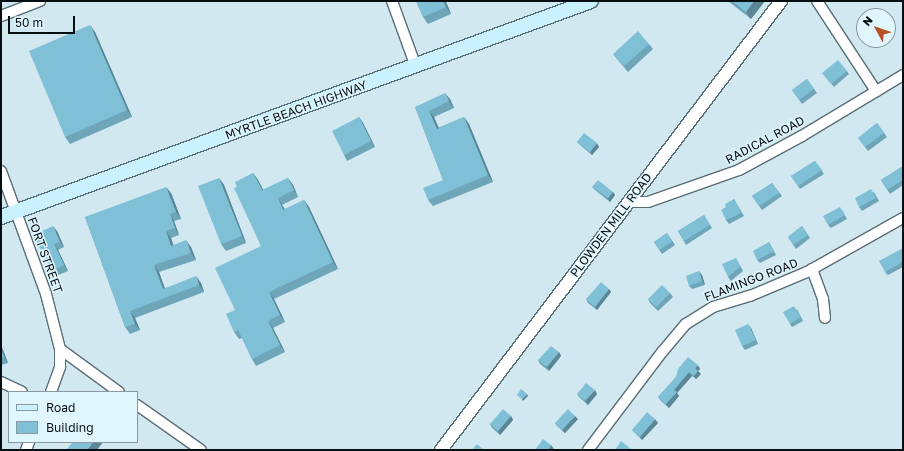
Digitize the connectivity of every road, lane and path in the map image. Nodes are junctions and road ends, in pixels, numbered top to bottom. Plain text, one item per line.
1 (40, 1) edge
2 (392, 1) edge
3 (591, 1) edge
4 (781, 1) edge
5 (816, 1) edge
6 (1, 16) edge
7 (416, 67) junction
8 (903, 75) edge
9 (876, 91) junction
10 (1, 171) edge
11 (629, 202) junction
12 (16, 212) junction
13 (1, 217) edge
14 (903, 218) edge
15 (812, 269) junction
16 (825, 318) dead end
17 (60, 349) junction
18 (1, 382) edge
19 (20, 391) edge
20 (51, 391) edge
21 (118, 391) edge
22 (138, 406) edge
23 (201, 450) edge
24 (441, 450) edge
25 (588, 450) edge

1 - 6 street
2 - 7 street
3 - 7 main road, MYRTLE BEACH HIGHWAY
4 - 11 street, PLOWDEN MILL ROAD
5 - 9 street
7 - 12 main road, MYRTLE BEACH HIGHWAY
8 - 9 street, RADICAL ROAD
9 - 11 street, RADICAL ROAD
10 - 12 street, FORT STREET
11 - 24 street, PLOWDEN MILL ROAD
12 - 13 main road, MYRTLE BEACH HIGHWAY
12 - 17 street, FORT STREET
14 - 15 street, FLAMINGO ROAD
15 - 16 street
15 - 25 street, FLAMINGO ROAD
17 - 20 street, FORT STREET
17 - 21 street
18 - 19 street
22 - 23 street

